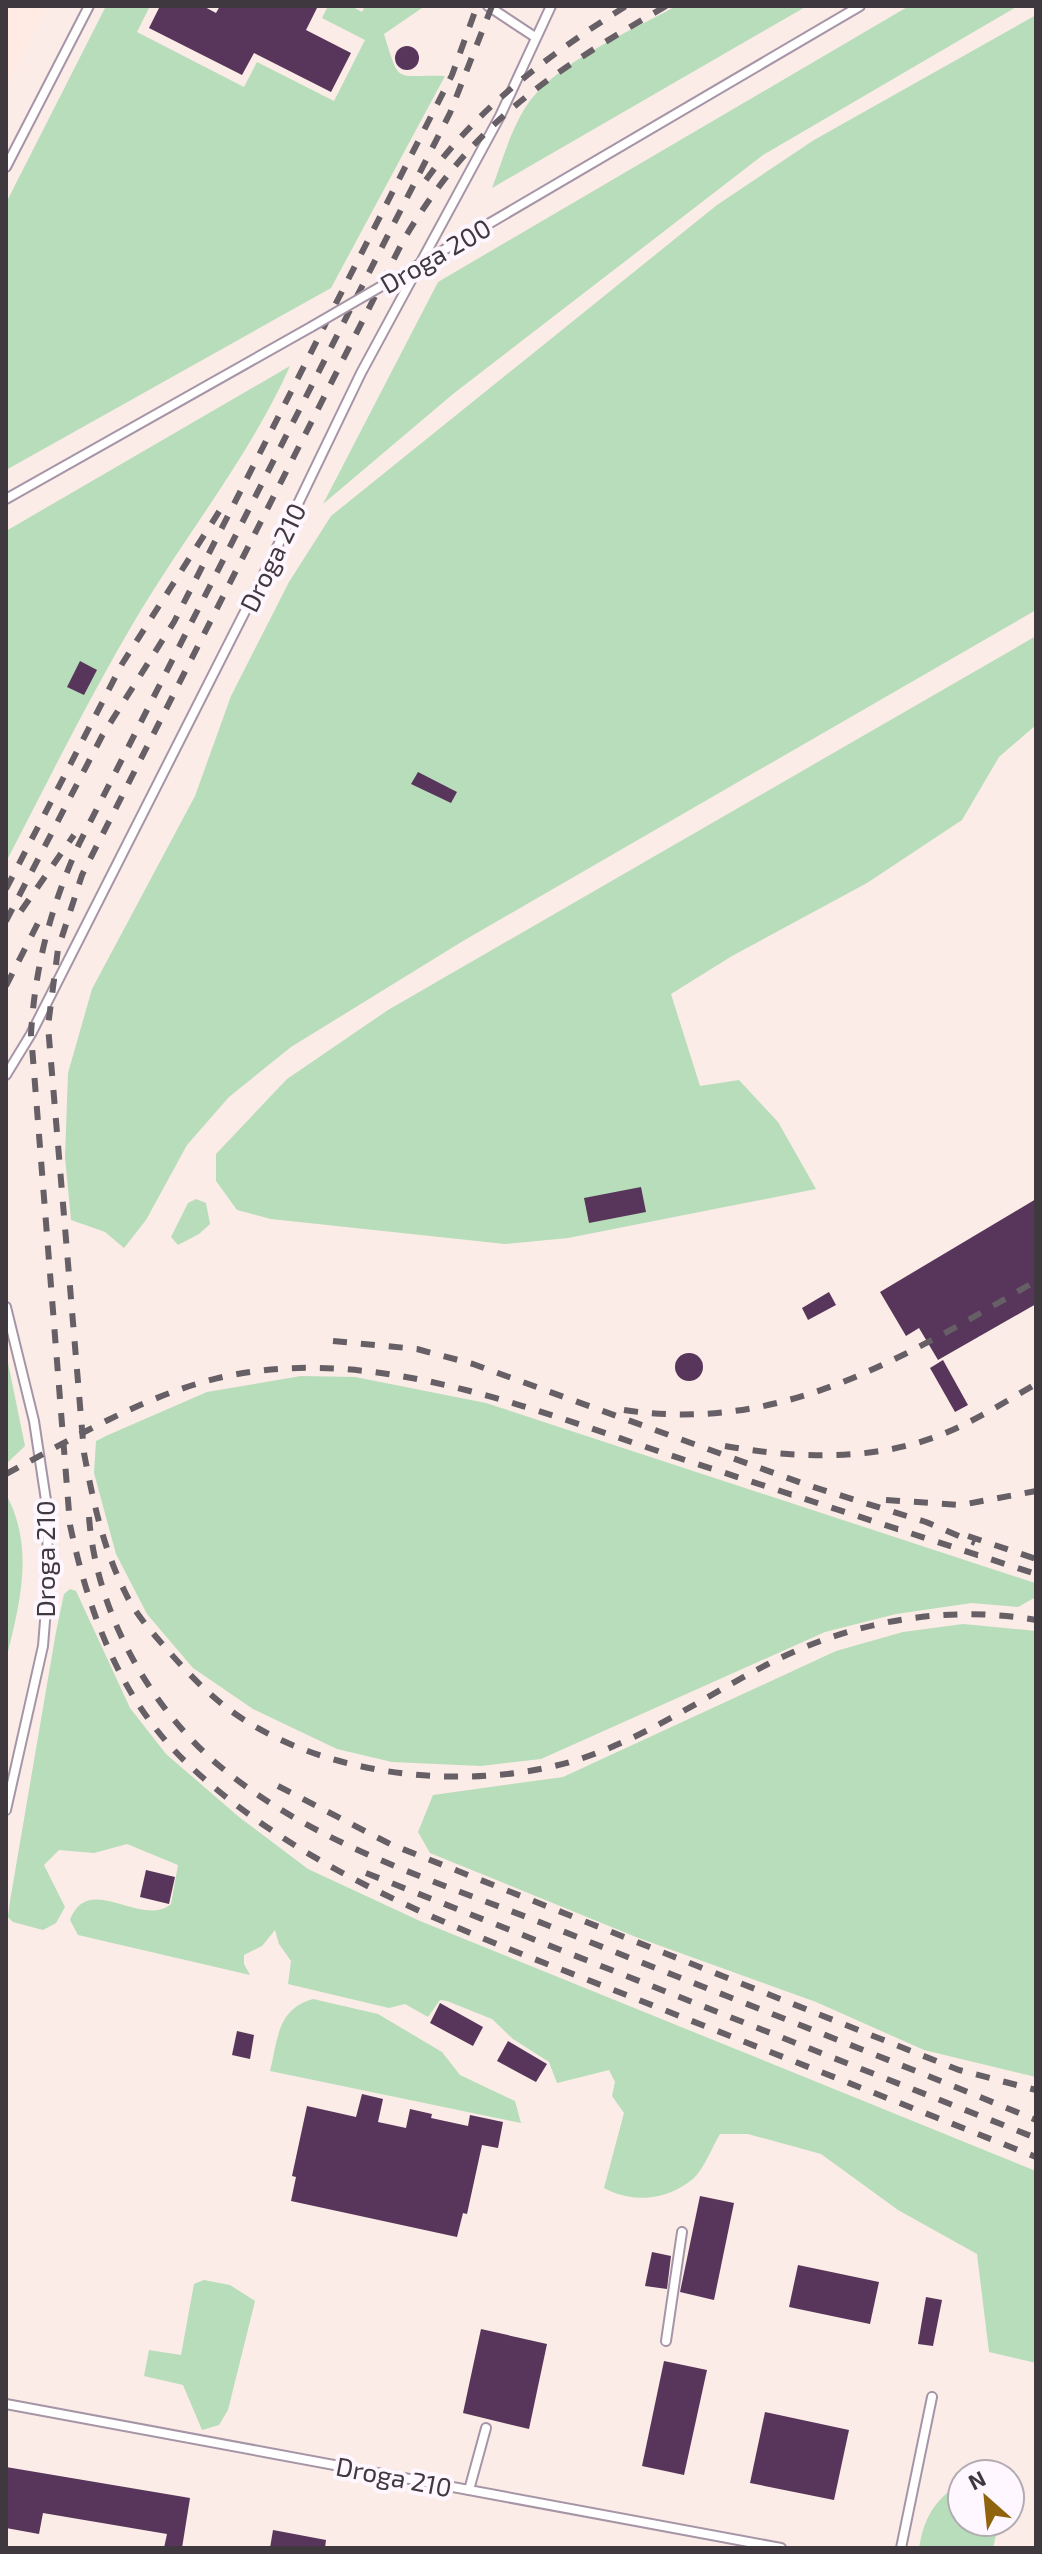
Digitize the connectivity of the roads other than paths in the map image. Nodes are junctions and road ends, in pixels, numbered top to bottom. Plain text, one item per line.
1 (89, 6) edge
2 (488, 6) edge
3 (551, 6) edge
4 (860, 6) edge
5 (535, 37) junction
6 (6, 167) edge
7 (6, 499) edge
8 (6, 1075) edge
9 (6, 1307) edge
10 (6, 1810) edge
11 (682, 2232) dead end
12 (666, 2341) dead end
13 (932, 2397) dead end
14 (6, 2404) edge
15 (486, 2428) dead end
16 (469, 2490) junction
17 (781, 2548) edge
18 (901, 2548) edge

1 - 6 lane
2 - 5 lane
3 - 5 lane, Droga 210
4 - 7 lane, Droga 200, bridge
5 - 8 lane, Droga 210
9 - 10 lane, Droga 210
11 - 12 lane
13 - 18 lane
14 - 16 lane, Droga 210
15 - 16 lane
16 - 17 lane, Droga 210

